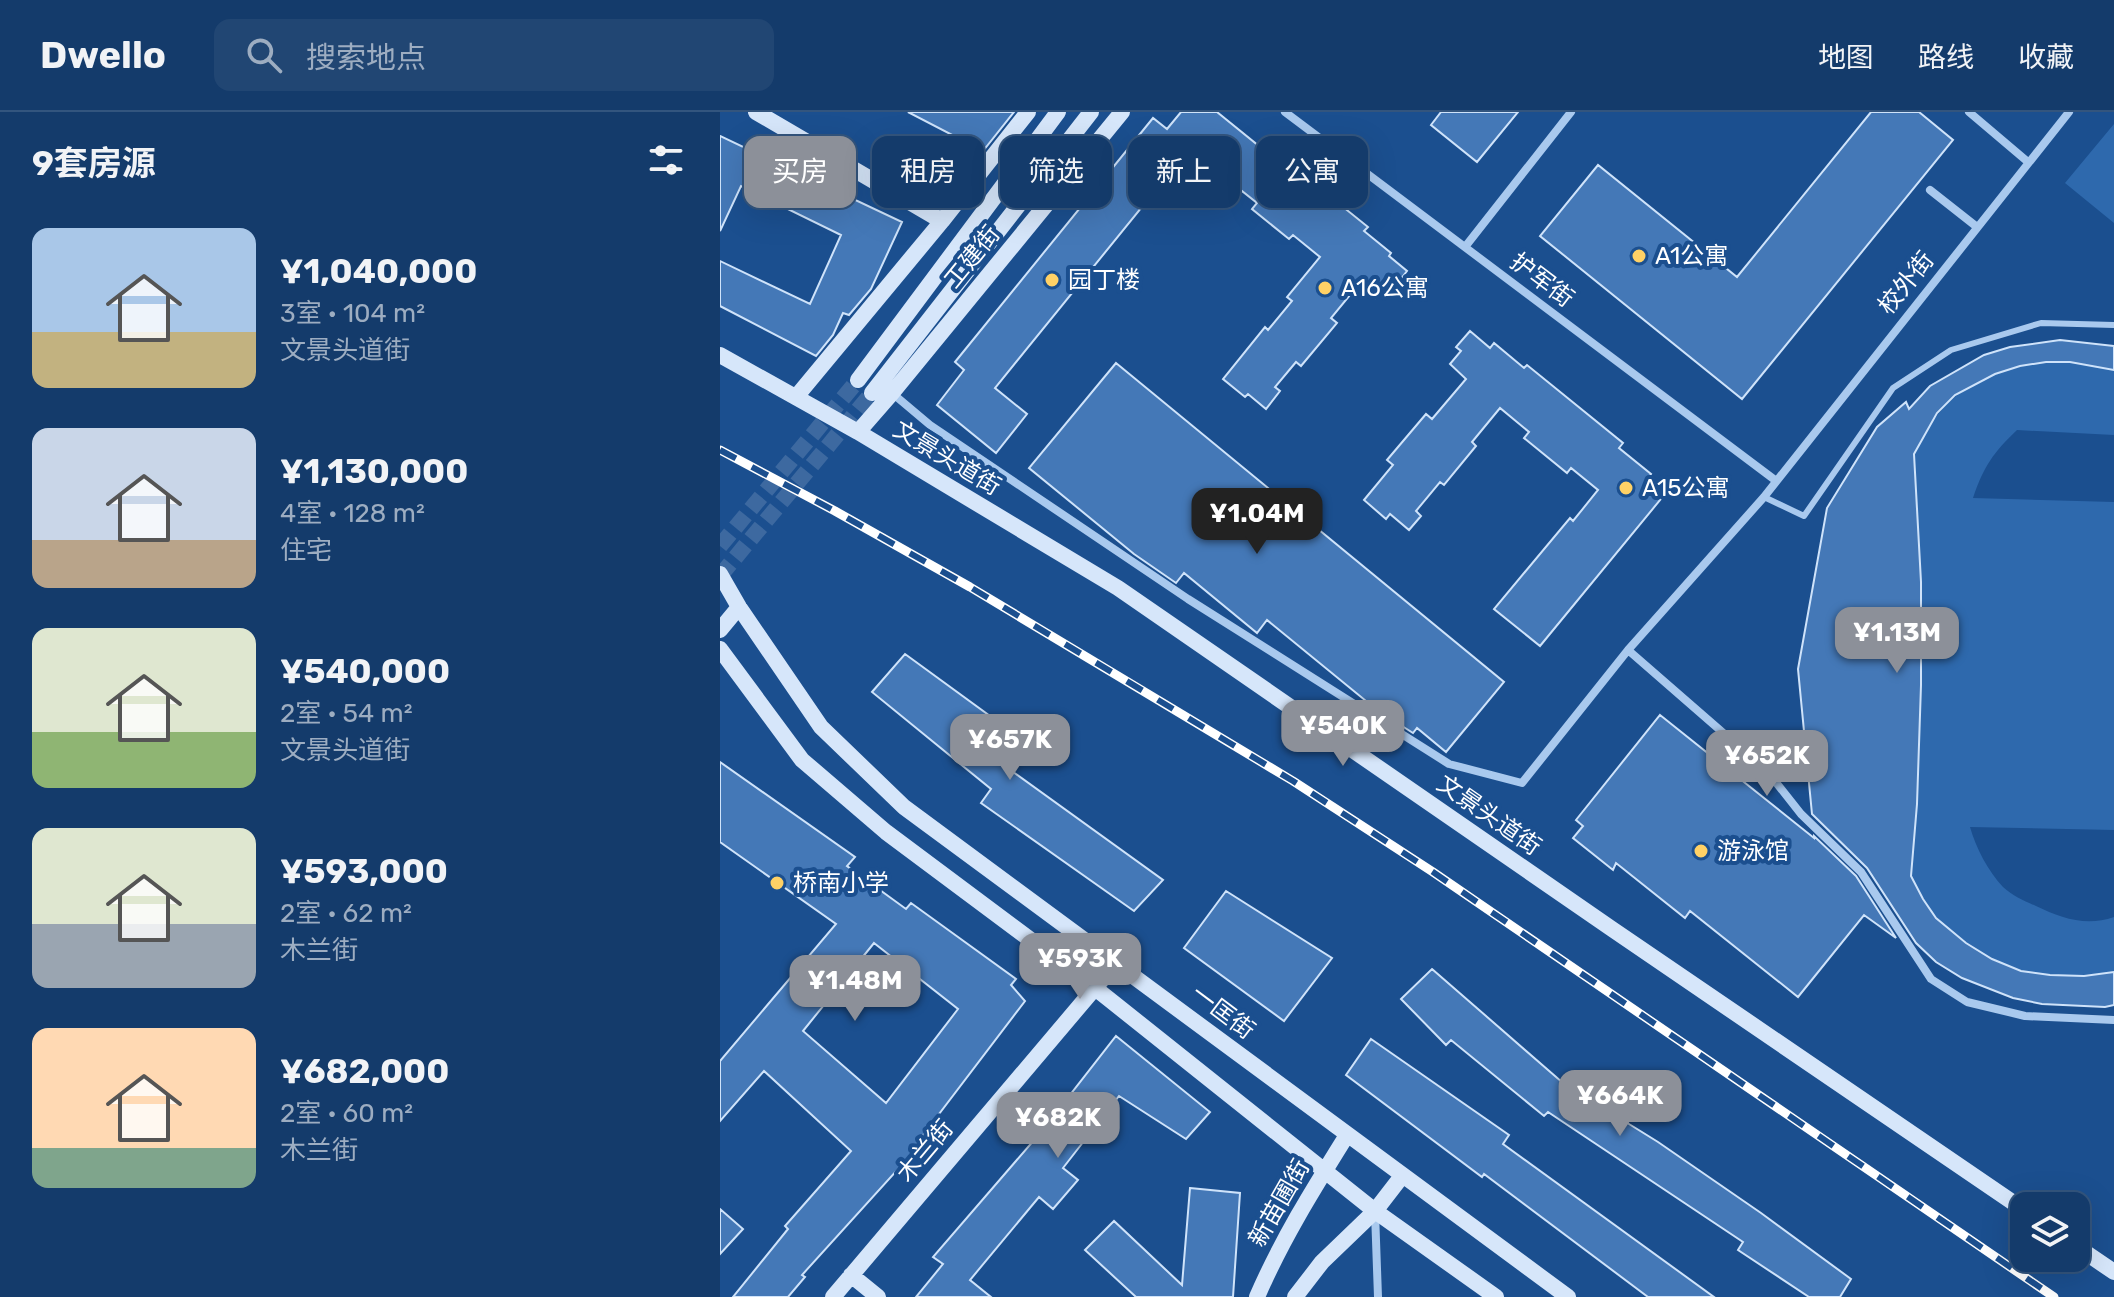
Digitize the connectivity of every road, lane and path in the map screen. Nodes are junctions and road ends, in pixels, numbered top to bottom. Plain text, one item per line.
1 (756, 112) edge
2 (1028, 112) edge
3 (1058, 112) edge
4 (1091, 112) edge
5 (1122, 112) edge
6 (1285, 112) edge
7 (1571, 112) edge
8 (1969, 112) edge
9 (2069, 112) edge
10 (2028, 162) junction
11 (1930, 190) dead end
12 (942, 221) junction
13 (1977, 227) junction
14 (1465, 247) junction
15 (2114, 325) edge
16 (720, 355) edge
17 (858, 380) tunnel mouth
18 (872, 393) tunnel mouth
19 (892, 393) junction
20 (796, 397) junction
21 (858, 432) junction
22 (1775, 480) junction
23 (1764, 497) junction
24 (720, 574) edge
25 (739, 607) junction
26 (720, 630) edge
27 (720, 649) edge
28 (1628, 650) junction
29 (1116, 963) junction
30 (1095, 988) junction
31 (2114, 1020) edge
32 (1347, 1135) junction
33 (1325, 1171) junction
34 (1402, 1176) junction
35 (2010, 1201) edge
36 (1375, 1211) junction
37 (2090, 1256) edge
38 (2114, 1272) edge
39 (851, 1275) junction
40 (833, 1297) edge
41 (878, 1297) edge
42 (1257, 1297) edge
43 (1295, 1297) edge
44 (1378, 1297) edge
45 (1496, 1297) edge
46 (1568, 1297) edge

1 - 12 main road
2 - 12 main road, 工建街
3 - 17 main road, 工建街
4 - 18 main road, 工建街
5 - 19 main road, 工建街
6 - 14 street, 护军街
7 - 14 street
8 - 10 street
9 - 10 street, 校外街
10 - 13 street, 校外街
11 - 13 street
12 - 20 main road, 工建街
13 - 22 street, 校外街
14 - 22 street, 护军街
15 - 23 lane
16 - 20 main road, 文景头道街
19 - 21 main road, 工建街
19 - 28 street, 校外街
20 - 21 main road, 文景头道街
21 - 35 main road, 文景头道街
22 - 23 street, 校外街
23 - 28 street, 校外街
24 - 25 main road, 一匡街
25 - 26 main road
25 - 29 main road, 一匡街
27 - 30 main road
28 - 31 street
29 - 30 main road, 木兰街
29 - 32 main road, 一匡街
30 - 33 main road
30 - 39 main road, 木兰街
32 - 33 main road, 新苗圃街
32 - 34 main road, 一匡街
33 - 36 main road
33 - 42 main road, 新苗圃街
34 - 36 main road
34 - 46 main road, 一匡街
36 - 43 main road
36 - 44 street
36 - 45 main road
37 - 38 main road
39 - 40 main road, 木兰街
39 - 41 main road

